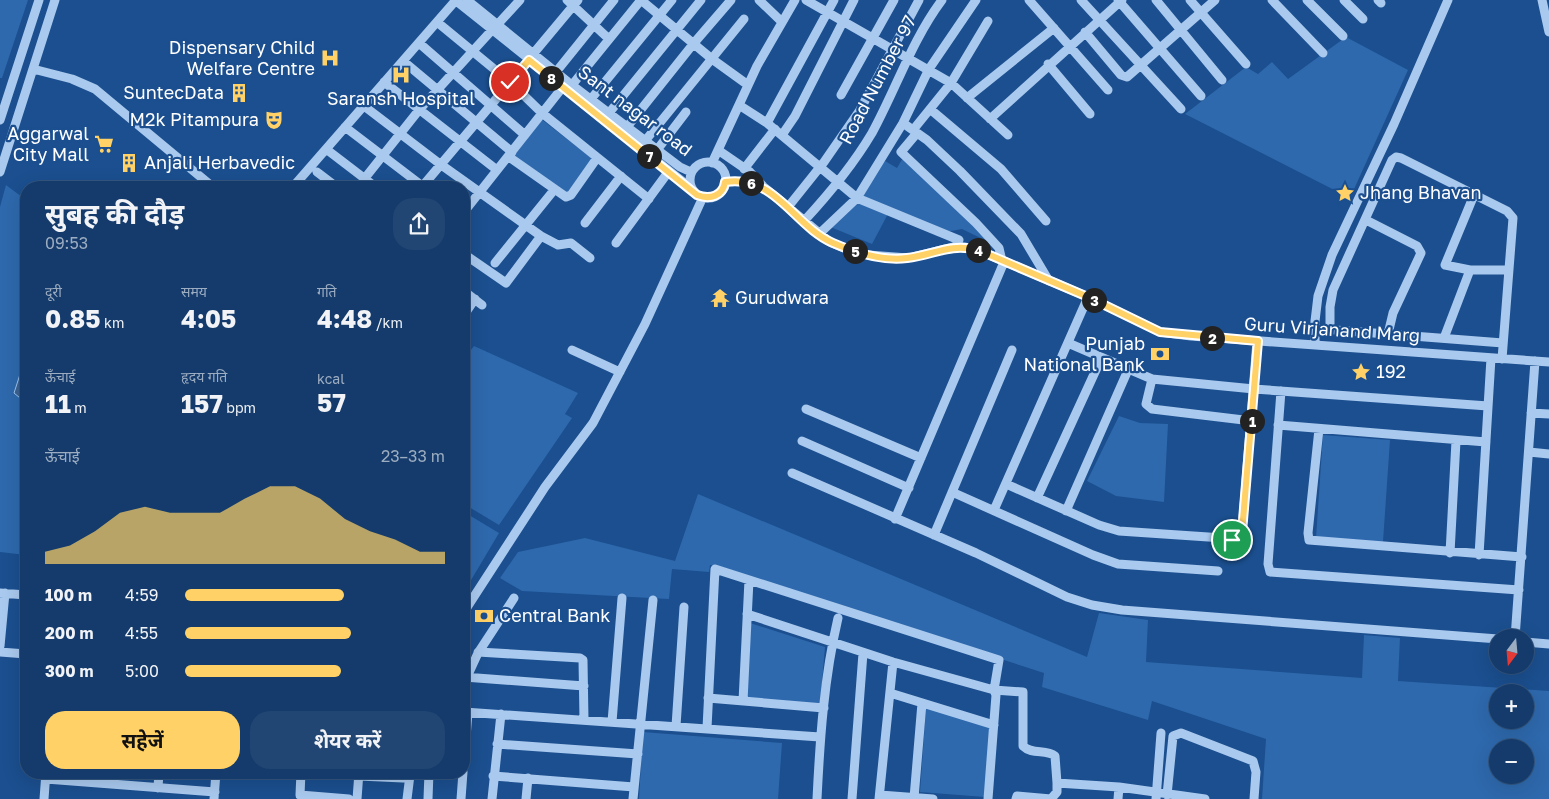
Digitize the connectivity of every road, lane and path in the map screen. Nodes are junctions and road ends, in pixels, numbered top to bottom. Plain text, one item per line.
1 (39, 0) edge
2 (55, 0) edge
3 (456, 0) edge
4 (467, 0) edge
5 (520, 0) edge
6 (614, 0) edge
7 (641, 0) edge
8 (672, 0) edge
9 (701, 0) edge
10 (731, 0) edge
11 (759, 0) edge
12 (795, 0) edge
13 (806, 0) edge
14 (834, 0) edge
15 (854, 0) edge
16 (894, 0) edge
17 (919, 0) edge
18 (942, 0) edge
19 (976, 0) edge
20 (1029, 0) edge
21 (1082, 0) edge
22 (1156, 0) edge
23 (1190, 0) edge
24 (1215, 0) edge
25 (1272, 0) edge
26 (1308, 0) edge
27 (1344, 0) edge
28 (1448, 0) edge
29 (1542, 0) edge
30 (1120, 1) edge
31 (573, 2) edge
32 (479, 4) edge
33 (827, 12) junction
34 (1201, 13) junction
35 (660, 14) junction
36 (1100, 19) junction
37 (1362, 19) dead end
38 (744, 20) dead end
39 (843, 21) junction
40 (988, 21) dead end
41 (437, 22) junction
42 (782, 22) junction
43 (593, 26) junction
44 (494, 27) junction
45 (1054, 28) junction
46 (677, 30) junction
47 (1181, 31) junction
48 (1085, 32) junction
49 (1549, 32) edge
50 (1343, 36) dead end
51 (872, 38) junction
52 (609, 40) junction
53 (419, 43) junction
54 (694, 43) junction
55 (1069, 46) junction
56 (1159, 49) junction
57 (892, 50) junction
58 (473, 51) junction
59 (1323, 53) dead end
60 (531, 57) junction
61 (908, 58) junction
62 (712, 59) junction
63 (403, 61) junction
64 (1048, 64) junction
65 (1246, 64) dead end
66 (1142, 65) junction
67 (33, 69) junction
68 (929, 69) junction
69 (453, 72) junction
70 (556, 72) junction
71 (1222, 80) dead end
72 (384, 82) junction
73 (510, 82) junction
74 (951, 83) junction
75 (748, 84) junction
76 (567, 85) junction
77 (436, 90) junction
78 (1108, 90) dead end
79 (841, 94) dead end
80 (1201, 96) dead end
81 (967, 98) junction
82 (591, 99) junction
83 (492, 104) junction
84 (739, 105) junction
85 (364, 106) junction
86 (930, 109) junction
87 (418, 110) junction
88 (1182, 110) dead end
89 (686, 112) dead end
90 (542, 113) junction
91 (609, 113) junction
92 (1090, 114) dead end
93 (1, 115) edge
94 (990, 119) junction
95 (476, 122) junction
96 (767, 123) junction
97 (903, 123) junction
98 (345, 127) junction
99 (627, 127) junction
100 (915, 131) junction
101 (779, 132) junction
102 (400, 134) junction
103 (525, 135) junction
104 (1008, 135) dead end
105 (459, 141) junction
106 (645, 141) junction
107 (326, 149) junction
108 (657, 150) junction
109 (718, 150) junction
110 (510, 154) junction
111 (382, 156) junction
112 (597, 158) junction
113 (712, 162) junction
114 (440, 164) junction
115 (820, 167) junction
116 (744, 169) junction
117 (497, 170) junction
118 (669, 171) junction
119 (0, 172) edge
120 (317, 172) dead end
121 (691, 172) junction
122 (621, 176) junction
123 (364, 178) junction
124 (206, 181) edge
125 (298, 181) edge
126 (329, 181) edge
127 (362, 181) edge
128 (368, 181) edge
129 (415, 181) edge
130 (427, 181) edge
131 (463, 181) edge
132 (725, 182) junction
133 (838, 182) junction
134 (470, 186) edge
135 (765, 188) junction
136 (692, 189) junction
137 (554, 190) junction
138 (479, 193) junction
139 (1474, 195) junction
140 (703, 197) junction
141 (857, 198) junction
142 (649, 199) junction
143 (470, 204) edge
144 (788, 207) junction
145 (1366, 220) junction
146 (804, 221) junction
147 (1046, 221) dead end
148 (585, 223) dead end
149 (526, 225) junction
150 (819, 234) junction
151 (541, 236) junction
152 (959, 240) dead end
153 (616, 243) dead end
154 (470, 258) edge
155 (590, 258) dead end
156 (1003, 261) junction
157 (495, 263) dead end
158 (1470, 270) junction
159 (1508, 270) junction
160 (1050, 281) junction
161 (470, 296) edge
162 (1088, 297) junction
163 (470, 309) edge
164 (1388, 334) junction
165 (1444, 338) junction
166 (1258, 341) junction
167 (1503, 343) junction
168 (1068, 344) junction
169 (1315, 345) junction
170 (572, 350) dead end
171 (1012, 350) dead end
172 (1491, 358) junction
173 (1101, 359) junction
174 (1502, 359) junction
175 (1535, 362) junction
176 (1549, 362) edge
177 (1128, 370) junction
178 (620, 372) junction
179 (1152, 379) junction
180 (1254, 389) junction
181 (1281, 391) junction
182 (1488, 406) junction
183 (806, 409) dead end
184 (1531, 413) junction
185 (1549, 414) edge
186 (1252, 421) junction
187 (1278, 425) junction
188 (1319, 429) junction
189 (802, 441) dead end
190 (1456, 441) junction
191 (1486, 442) junction
192 (1529, 452) junction
193 (1549, 454) edge
194 (922, 458) junction
195 (792, 472) dead end
196 (1006, 484) junction
197 (909, 488) junction
198 (952, 492) junction
199 (1037, 498) junction
200 (994, 510) junction
201 (1066, 511) junction
202 (896, 519) junction
203 (934, 535) junction
204 (1450, 553) junction
205 (1479, 555) junction
206 (1522, 557) junction
207 (1218, 571) dead end
208 (749, 580) junction
209 (1519, 590) junction
210 (2, 593) edge
211 (20, 594) edge
212 (470, 597) edge
213 (474, 597) junction
214 (514, 598) dead end
215 (622, 598) dead end
216 (653, 600) dead end
217 (470, 603) edge
218 (684, 608) dead end
219 (747, 614) junction
220 (838, 618) dead end
221 (1516, 629) edge
222 (1489, 638) edge
223 (833, 642) junction
224 (1534, 643) edge
225 (1549, 644) edge
226 (0, 646) edge
227 (0, 652) edge
228 (478, 652) junction
229 (863, 652) junction
230 (20, 654) edge
231 (893, 662) junction
232 (470, 667) edge
233 (470, 677) edge
234 (584, 686) junction
235 (994, 690) junction
236 (890, 694) junction
237 (708, 698) junction
238 (743, 701) junction
239 (922, 703) junction
240 (824, 708) junction
241 (470, 712) edge
242 (501, 714) junction
243 (584, 720) junction
244 (612, 722) junction
245 (642, 724) junction
246 (994, 725) junction
247 (676, 726) junction
248 (707, 728) junction
249 (1161, 733) dead end
250 (820, 737) junction
251 (497, 744) junction
252 (638, 754) junction
253 (493, 776) junction
254 (528, 778) junction
255 (46, 779) edge
256 (74, 779) edge
257 (159, 779) edge
258 (215, 779) edge
259 (301, 779) edge
260 (359, 779) edge
261 (409, 779) edge
262 (429, 779) edge
263 (462, 779) edge
264 (1057, 783) junction
265 (634, 787) junction
266 (1119, 787) junction
267 (158, 788) junction
268 (1167, 795) junction
269 (214, 796) edge
270 (1156, 796) edge
271 (880, 797) edge
272 (914, 798) junction
273 (1038, 798) edge
274 (44, 799) edge
275 (349, 799) edge
276 (357, 799) edge
277 (407, 799) edge
278 (428, 799) edge
279 (461, 799) edge
280 (492, 799) edge
281 (526, 799) edge
282 (633, 799) edge
283 (817, 799) edge
284 (852, 799) edge
285 (933, 799) edge
286 (988, 799) edge
287 (1016, 799) edge
288 (1118, 799) edge
289 (1205, 799) edge
290 (1254, 799) edge

1 - 93 street
2 - 67 street
3 - 41 street
3 - 44 street, Sant nagar road
4 - 32 street, Sant nagar road
5 - 44 street
6 - 43 street
7 - 35 street
7 - 52 street
8 - 35 street
9 - 46 street
10 - 54 street
11 - 42 street
12 - 42 street
13 - 33 street
14 - 33 street
15 - 39 street
16 - 51 street
17 - 57 street
18 - 61 street, Road Number 97
19 - 68 street
20 - 45 street
21 - 36 street
22 - 47 street
23 - 34 street
24 - 34 street
25 - 59 street
26 - 50 street
27 - 37 street
28 - 169 street
29 - 49 street
30 - 36 street
30 - 56 street
31 - 43 street
31 - 60 street
32 - 44 street, Sant nagar road
33 - 39 street
33 - 96 street
34 - 47 street
34 - 65 street
35 - 46 street
35 - 82 street
36 - 48 street
36 - 66 street
38 - 62 street
39 - 51 street
39 - 101 street
40 - 74 street
41 - 53 street
41 - 58 street
42 - 75 street
43 - 52 street
43 - 70 street
44 - 58 street
44 - 60 street, Sant nagar road
45 - 55 street
45 - 81 street
46 - 54 street
46 - 91 street
47 - 56 street
47 - 71 street
48 - 55 street
48 - 66 street
51 - 57 street
51 - 79 street
52 - 76 street
53 - 63 street
53 - 69 street
54 - 62 street
54 - 99 street
55 - 64 street
55 - 78 street
56 - 66 street
56 - 80 street
57 - 61 street
57 - 115 street
58 - 69 street
58 - 73 street
60 - 70 street, Sant nagar road
60 - 73 street
60 - 76 street, Sant nagar road
61 - 68 street
61 - 133 street, Road Number 97
62 - 75 street
62 - 106 street
63 - 72 street
63 - 77 street
64 - 92 street
64 - 94 street
66 - 88 street
67 - 119 street
67 - 124 street
68 - 74 street
68 - 97 street
69 - 77 street
69 - 83 street
70 - 76 street, Sant nagar road
72 - 85 street
72 - 87 street
73 - 83 street
73 - 90 street
74 - 81 street
74 - 86 street
75 - 84 street
76 - 82 street, Sant nagar road
76 - 90 street
76 - 118 street, Sant nagar road
77 - 87 street
77 - 95 street
81 - 94 street
82 - 91 street, Sant nagar road
83 - 95 street
83 - 103 street
84 - 96 street
84 - 109 street
85 - 98 street
85 - 102 street
86 - 100 street
86 - 147 street
87 - 102 street
87 - 105 street
89 - 108 street
90 - 103 street
90 - 112 street
91 - 99 street, Sant nagar road
94 - 104 street
95 - 105 street
95 - 110 street
96 - 101 street
97 - 100 street
97 - 141 street
98 - 107 street
98 - 111 street
99 - 106 street, Sant nagar road
100 - 156 street
100 - 160 street
101 - 115 street
101 - 116 street
102 - 111 street
102 - 114 street
103 - 110 street
105 - 114 street
105 - 117 street
106 - 108 street, Sant nagar road
107 - 123 street
107 - 125 street
108 - 121 street, Sant nagar road
109 - 113 street
109 - 116 street, Guru Virjanand Marg
110 - 117 street
110 - 137 street
111 - 123 street
111 - 129 street
112 - 122 street
112 - 137 street
113 - 121 street
113 - 132 street
114 - 130 street
114 - 131 street
115 - 133 street
115 - 144 street
116 - 135 street, Guru Virjanand Marg
117 - 138 street
118 - 136 street, Sant nagar road
118 - 142 street
120 - 126 street
121 - 136 street
122 - 142 street
122 - 148 street
123 - 127 street
123 - 128 street
132 - 135 street, Guru Virjanand Marg
132 - 140 street
133 - 141 street
133 - 146 street, Road Number 97
134 - 138 street
135 - 144 street, Guru Virjanand Marg
136 - 140 street
137 - 149 street
138 - 143 street
138 - 149 street
139 - 145 street
139 - 158 street
139 - 159 street
140 - 178 street
141 - 150 street
141 - 152 street
142 - 153 street
144 - 146 street, Guru Virjanand Marg
145 - 164 street
145 - 164 street
146 - 150 street, Guru Virjanand Marg
149 - 151 street
149 - 157 street
150 - 156 street, Guru Virjanand Marg
151 - 154 street
151 - 155 street
156 - 160 street, Guru Virjanand Marg
156 - 194 street
158 - 159 street
158 - 165 street
159 - 167 street
160 - 162 street, Guru Virjanand Marg
161 - 163 street
162 - 166 street, Guru Virjanand Marg
162 - 168 street
164 - 165 street
165 - 167 street
166 - 169 street, Guru Virjanand Marg
166 - 180 street
167 - 174 street
168 - 173 street
168 - 196 street
169 - 172 street, Guru Virjanand Marg
170 - 178 street
171 - 198 street
172 - 174 street, Guru Virjanand Marg
172 - 182 street
173 - 177 street
173 - 199 street
174 - 175 street, Guru Virjanand Marg
175 - 176 street, Guru Virjanand Marg
175 - 184 street
177 - 179 street
177 - 201 street
178 - 213 street
179 - 180 street
179 - 186 street
180 - 181 street
180 - 186 street
181 - 182 street
181 - 187 street
182 - 191 street
183 - 194 street
184 - 185 street
184 - 192 street
186 - 201 street
187 - 188 street
187 - 209 street
188 - 190 street
188 - 204 street
189 - 197 street
190 - 191 street
190 - 204 street
191 - 205 street
192 - 193 street
192 - 206 street
194 - 197 street
195 - 202 street
196 - 199 street
196 - 200 street
197 - 202 street
198 - 200 street
198 - 203 street
199 - 201 street
200 - 207 street
202 - 203 street
203 - 222 street
204 - 205 street
205 - 206 street
206 - 209 street
208 - 219 street
208 - 235 street
208 - 237 street
209 - 221 street
210 - 211 street
210 - 226 street
212 - 213 street
213 - 217 street
214 - 228 street
215 - 244 street
216 - 245 street
218 - 247 street
219 - 223 street
219 - 238 street
220 - 223 street
223 - 229 street
223 - 240 street
224 - 225 street
227 - 230 street
228 - 232 street
228 - 234 street
229 - 231 street
229 - 284 street
231 - 235 street
231 - 236 street
233 - 234 street
234 - 243 street
235 - 246 street
235 - 264 street
236 - 239 street
236 - 271 street
237 - 238 street
237 - 248 street
238 - 240 street
239 - 246 street
239 - 272 street
240 - 250 street
241 - 242 street
242 - 243 street
242 - 251 street
243 - 244 street
244 - 245 street
245 - 247 street
245 - 252 street
246 - 286 street
247 - 248 street
248 - 250 street
249 - 270 street
250 - 283 street
251 - 252 street
251 - 253 street
252 - 265 street
253 - 254 street
253 - 280 street
254 - 265 street
254 - 281 street
255 - 274 street
256 - 267 street
257 - 267 street
258 - 269 street
259 - 275 street
260 - 276 street
261 - 277 street
262 - 278 street
263 - 279 street
264 - 266 street
264 - 273 street
265 - 282 street
266 - 270 street
266 - 288 street
267 - 269 street
268 - 270 street
268 - 289 street
268 - 290 street
271 - 272 street
272 - 285 street
273 - 287 street

